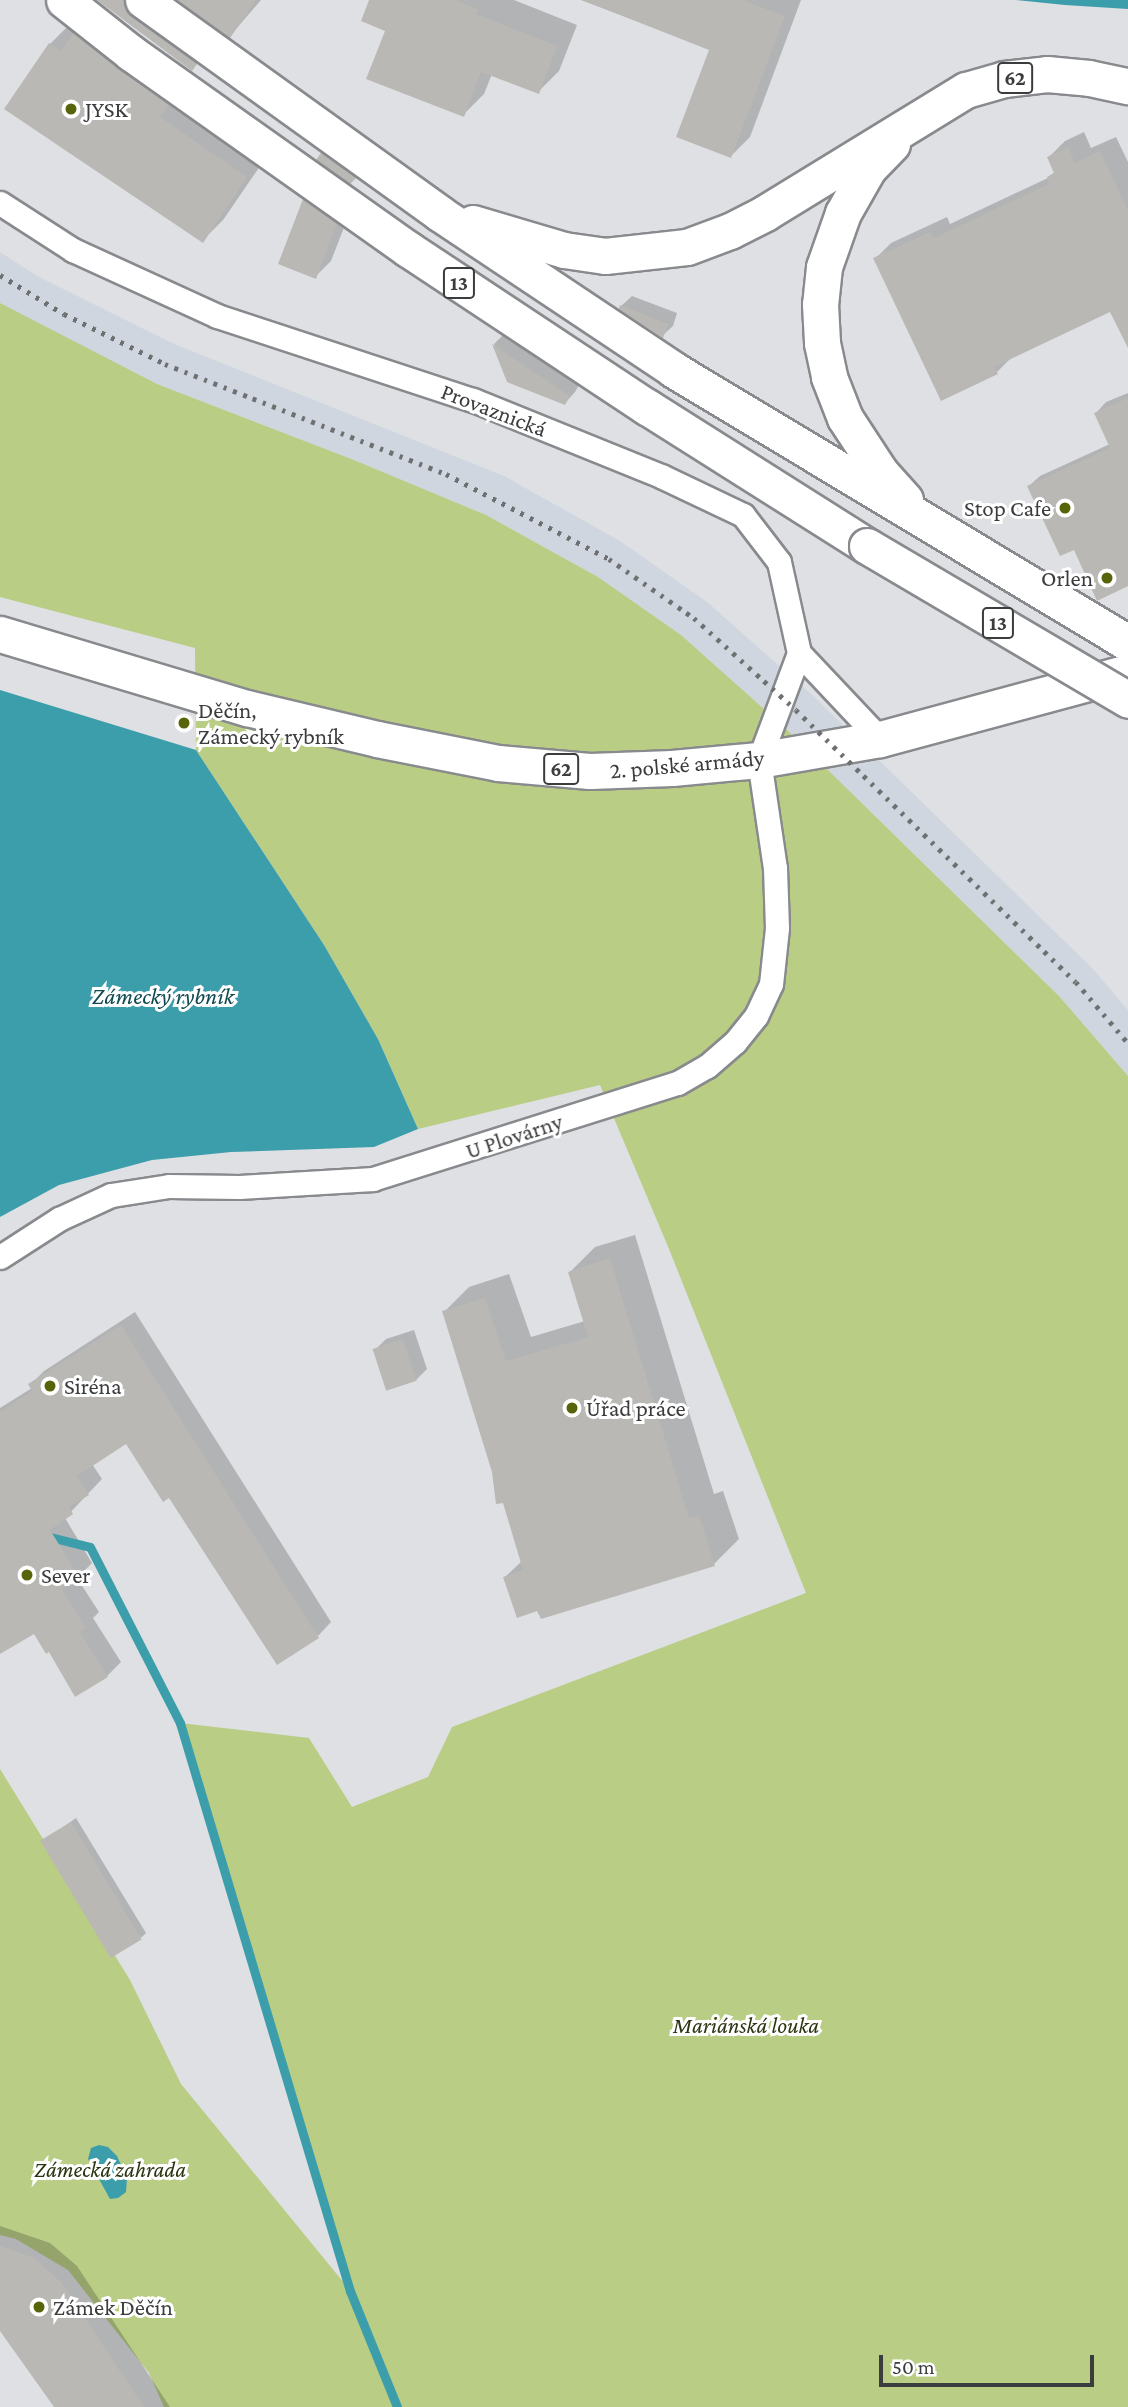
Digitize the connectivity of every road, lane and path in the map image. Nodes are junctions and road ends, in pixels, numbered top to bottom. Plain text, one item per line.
1 (64, 0) edge
2 (143, 0) edge
3 (1128, 86) edge
4 (911, 123) junction
5 (0, 202) edge
6 (439, 213) junction
7 (928, 525) junction
8 (0, 634) edge
9 (1128, 643) edge
10 (799, 653) junction
11 (1128, 672) edge
12 (1128, 700) edge
13 (880, 739) junction
14 (759, 760) junction
15 (0, 1257) edge

1 - 12 main road, 13, bridge
2 - 6 main road, 13
3 - 4 main road, 62
4 - 6 main road
4 - 7 main road, 62
5 - 10 street, Provaznická
6 - 7 main road, 13
7 - 9 main road, 13
8 - 14 main road, 2. polské armády / 62
10 - 13 street
10 - 14 street
11 - 13 main road, 2. polské armády / 62
13 - 14 main road, 2. polské armády / 62
14 - 15 street, U Plovárny

